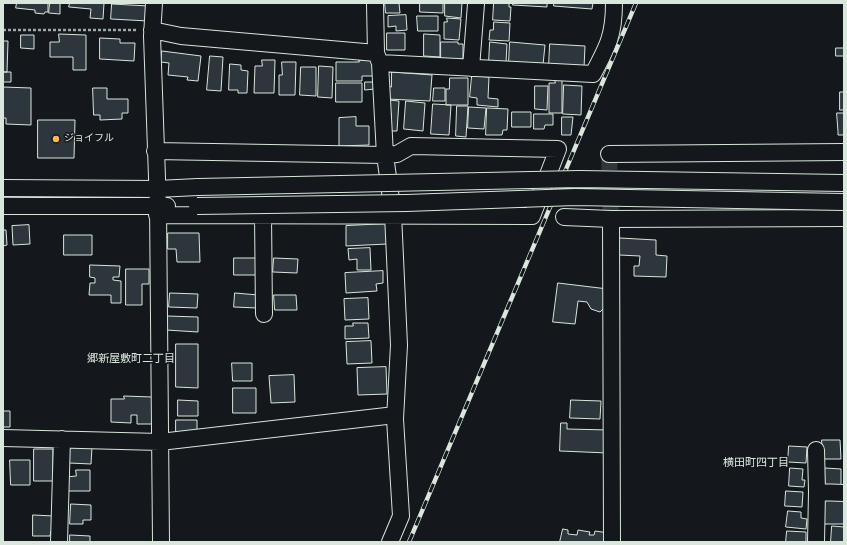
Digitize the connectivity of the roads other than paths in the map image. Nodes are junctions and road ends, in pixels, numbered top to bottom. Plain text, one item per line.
1 (154, 3) edge
2 (375, 3) edge
3 (614, 3) edge
4 (476, 4) dead end
5 (152, 30) junction
6 (378, 58) junction
7 (471, 68) junction
8 (155, 151) junction
9 (844, 152) edge
10 (609, 154) dead end
11 (385, 155) junction
12 (844, 183) edge
13 (3, 188) edge
14 (157, 189) junction
15 (844, 202) edge
16 (3, 206) edge
17 (158, 210) junction
18 (393, 214) junction
19 (263, 215) junction
20 (564, 217) dead end
21 (844, 218) edge
22 (611, 219) junction
23 (264, 314) dead end
24 (395, 415) junction
25 (3, 438) edge
26 (62, 439) junction
27 (160, 442) junction
28 (816, 450) dead end
29 (817, 492) junction
30 (844, 493) edge
31 (59, 542) edge
32 (161, 542) edge
33 (390, 542) edge
34 (612, 542) edge
35 (816, 542) edge

1 - 5 street
2 - 6 street
3 - 7 street
4 - 7 street
5 - 6 street
5 - 8 street
6 - 7 street
6 - 11 street
8 - 11 street
8 - 14 street
9 - 10 street
11 - 18 street
11 - 18 street
12 - 14 street, bridge
13 - 14 street
14 - 17 street
15 - 17 street, bridge
16 - 17 street
17 - 19 street
17 - 27 street
18 - 19 street
18 - 24 street
19 - 23 street
20 - 22 street
21 - 22 street
22 - 34 street
24 - 27 street
24 - 33 street
25 - 26 street
26 - 27 street
26 - 31 street
27 - 32 street
28 - 29 street
29 - 30 street
29 - 35 street

